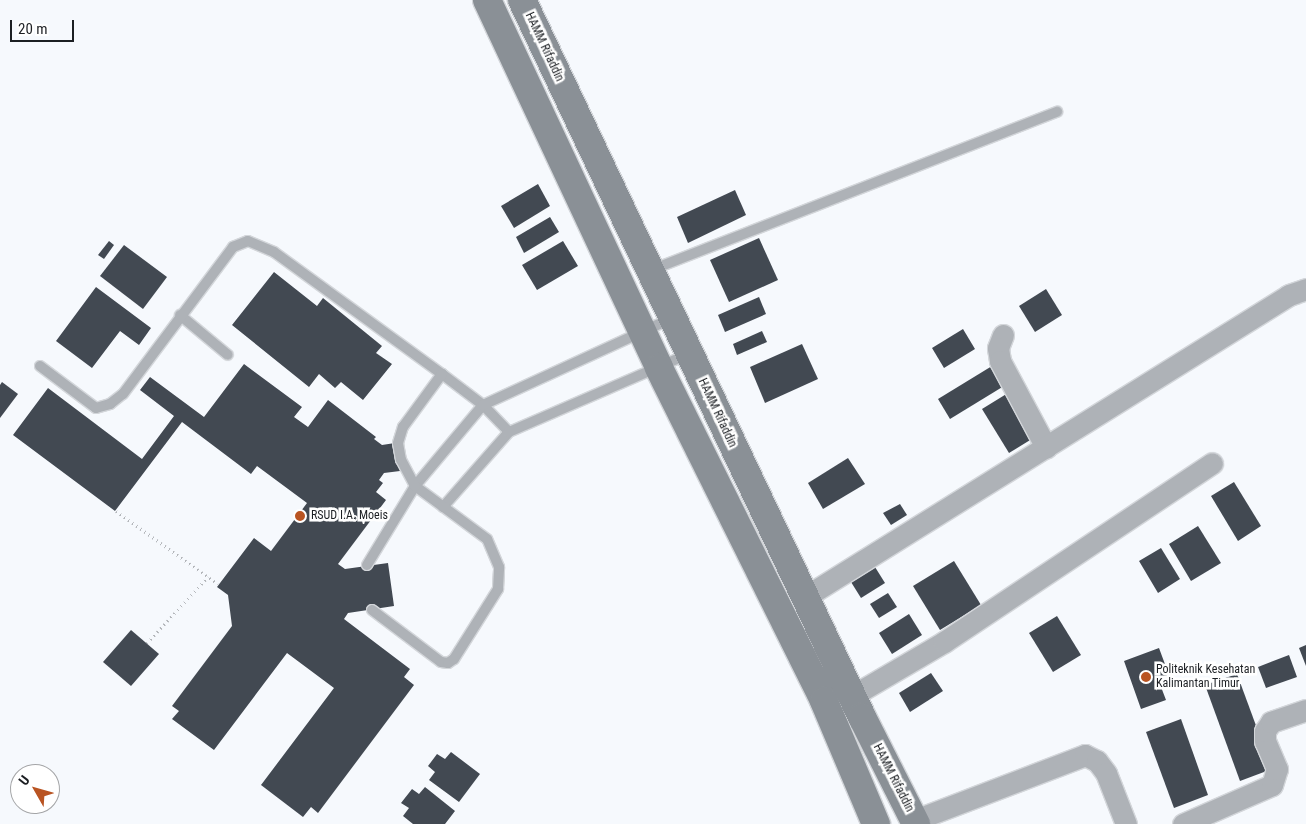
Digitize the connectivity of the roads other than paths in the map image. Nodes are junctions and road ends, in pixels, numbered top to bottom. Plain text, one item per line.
1 (487, 0) edge
2 (522, 0) edge
3 (1057, 112) dead end
4 (650, 270) junction
5 (1306, 290) edge
6 (180, 316) junction
7 (672, 317) junction
8 (642, 332) junction
9 (1003, 335) dead end
10 (689, 354) junction
11 (228, 355) dead end
12 (40, 366) dead end
13 (659, 368) junction
14 (442, 374) junction
15 (483, 405) junction
16 (509, 432) junction
17 (1046, 447) junction
18 (1212, 463) dead end
19 (415, 486) junction
20 (443, 507) junction
21 (366, 565) dead end
22 (805, 597) junction
23 (372, 610) dead end
24 (852, 696) junction
25 (1306, 710) edge
26 (916, 822) edge
27 (876, 824) edge
28 (1126, 824) edge
29 (1183, 824) edge

1 - 8 main road
2 - 4 main road, HAMM Rifaddin
3 - 4 lane
4 - 7 main road, HAMM Rifaddin
5 - 17 street
6 - 11 lane
6 - 12 lane
6 - 14 lane
7 - 8 lane
7 - 10 main road, HAMM Rifaddin
8 - 13 main road
8 - 15 lane
9 - 17 street
10 - 13 lane
10 - 22 main road, HAMM Rifaddin
13 - 16 lane
13 - 27 main road
14 - 15 lane
14 - 19 lane
15 - 16 lane
15 - 19 lane
16 - 20 lane
17 - 22 street
18 - 24 street
19 - 20 lane
19 - 21 lane
20 - 23 lane
22 - 24 main road, HAMM Rifaddin
24 - 26 main road, HAMM Rifaddin
25 - 29 street
26 - 28 street

